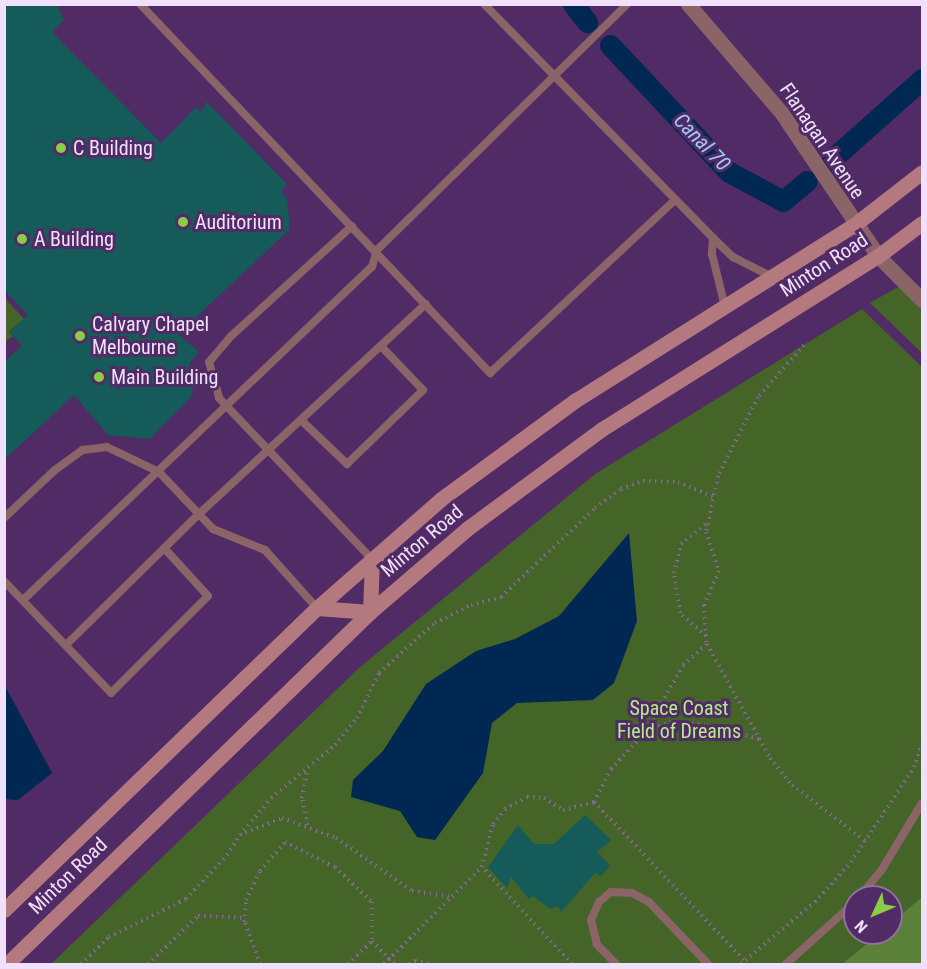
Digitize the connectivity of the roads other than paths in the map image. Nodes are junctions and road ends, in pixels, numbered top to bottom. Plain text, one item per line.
1 (140, 4) edge
2 (484, 4) edge
3 (627, 4) edge
4 (688, 4) edge
5 (553, 76) junction
6 (922, 172) edge
7 (675, 200) junction
8 (922, 222) edge
9 (854, 225) junction
10 (352, 226) junction
11 (713, 238) junction
12 (377, 250) junction
13 (878, 256) junction
14 (772, 277) junction
15 (922, 300) edge
16 (426, 304) junction
17 (725, 307) junction
18 (381, 346) junction
19 (227, 407) junction
20 (301, 420) junction
21 (268, 450) junction
22 (159, 472) junction
23 (199, 514) junction
24 (4, 518) edge
25 (164, 548) junction
26 (372, 559) junction
27 (4, 581) edge
28 (23, 600) junction
29 (317, 608) junction
30 (370, 612) junction
31 (66, 645) junction
32 (922, 803) edge
33 (870, 885) edge
34 (4, 910) edge
35 (843, 913) edge
36 (7, 964) edge
37 (616, 964) edge
38 (708, 964) edge
39 (786, 964) edge

1 - 10 lane
2 - 5 lane
3 - 5 lane
4 - 9 street, Flanagan Avenue
5 - 7 lane
5 - 12 lane
6 - 9 main road, Minton Road
7 - 11 lane
7 - 16 lane
8 - 13 main road, Minton Road
9 - 13 street, Flanagan Avenue
9 - 14 main road, Minton Road
10 - 12 lane
10 - 19 lane
11 - 14 lane
11 - 17 lane
12 - 16 lane
12 - 19 lane
13 - 15 street, Flanagan Avenue
13 - 30 main road, Minton Road
14 - 17 main road, Minton Road
16 - 18 lane
17 - 26 main road, Minton Road
18 - 20 lane
18 - 20 lane
19 - 21 lane
19 - 22 lane
20 - 21 lane
21 - 23 lane
21 - 26 lane
22 - 23 lane
22 - 24 lane
22 - 28 lane
23 - 25 lane
23 - 29 lane
25 - 31 lane
25 - 31 lane
26 - 29 main road, Minton Road
26 - 30 main road
27 - 28 lane
28 - 31 lane
29 - 30 main road
29 - 34 main road, Minton Road
30 - 36 main road, Minton Road
32 - 33 lane
35 - 39 lane
37 - 38 lane

